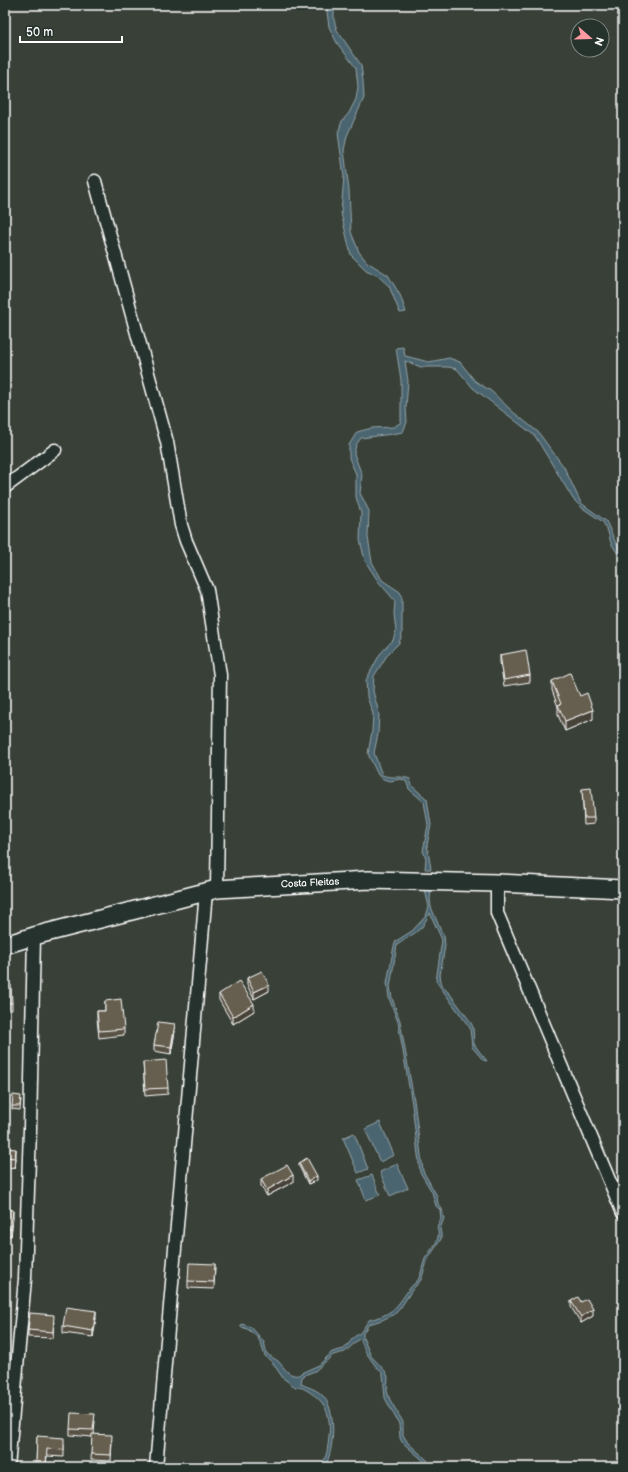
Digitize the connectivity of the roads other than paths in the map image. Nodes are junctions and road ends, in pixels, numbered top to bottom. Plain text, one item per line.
1 (95, 181) dead end
2 (55, 450) dead end
3 (5, 487) edge
4 (497, 883) junction
5 (623, 889) edge
6 (212, 890) junction
7 (34, 936) junction
8 (5, 945) edge
9 (623, 1213) edge
10 (8, 1467) edge
11 (156, 1467) edge

1 - 6 street
2 - 3 street
4 - 5 main road, Costa Fleitas
4 - 6 main road, Costa Fleitas
4 - 9 street
6 - 7 main road, Costa Fleitas
6 - 11 street
7 - 8 main road, Costa Fleitas
7 - 10 street

